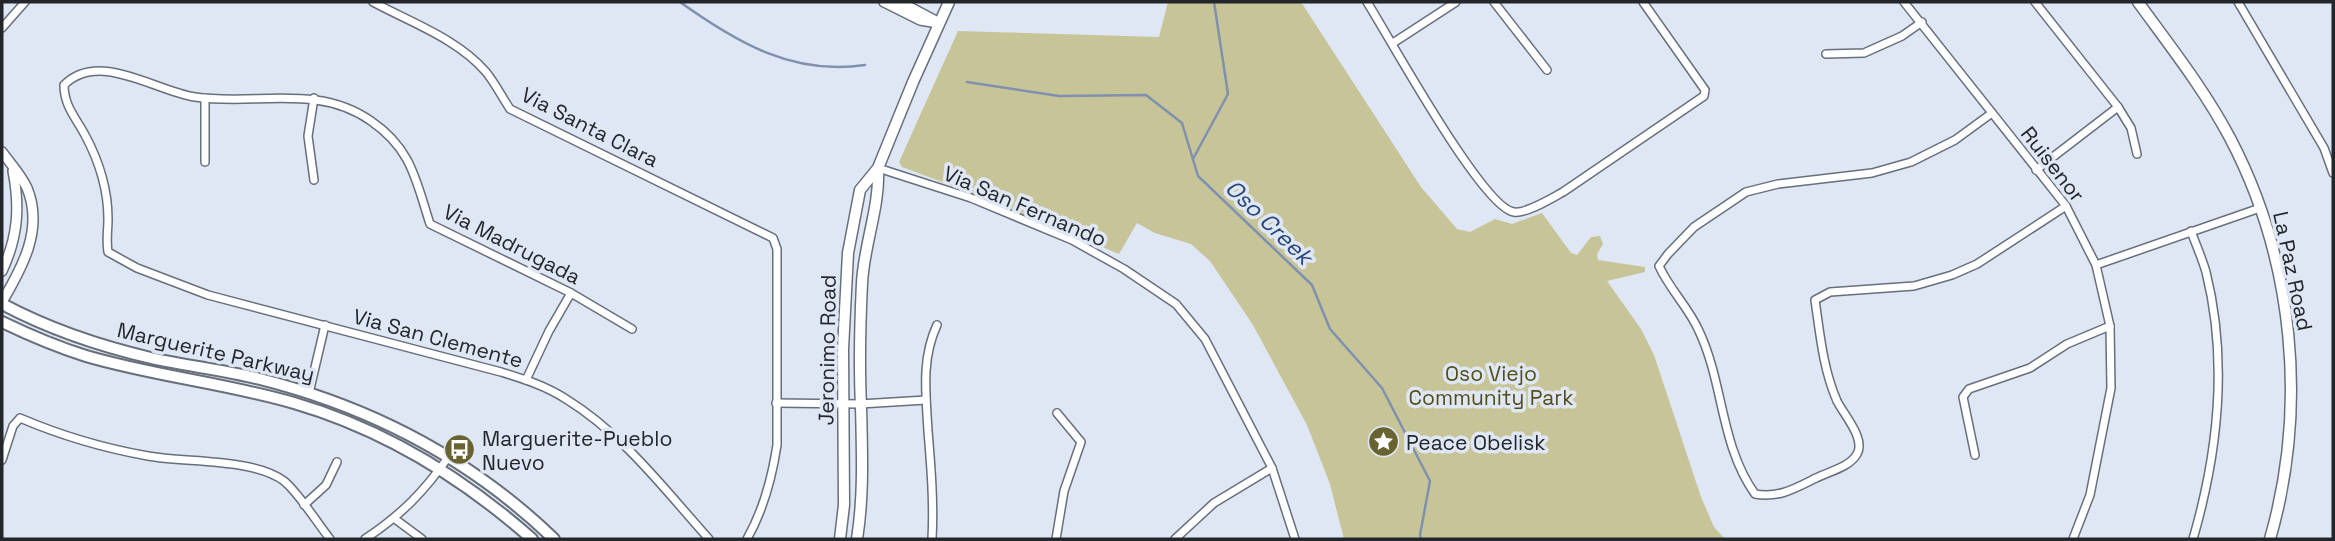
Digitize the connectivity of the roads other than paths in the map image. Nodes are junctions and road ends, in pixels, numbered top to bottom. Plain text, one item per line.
1 (24, 2) edge
2 (373, 2) edge
3 (884, 2) edge
4 (900, 2) edge
5 (949, 2) edge
6 (1367, 2) edge
7 (1457, 2) edge
8 (1493, 2) edge
9 (1643, 2) edge
10 (1904, 2) edge
11 (2035, 2) edge
12 (2138, 2) edge
13 (2238, 2) edge
14 (1922, 22) junction
15 (939, 23) junction
16 (2, 28) edge
17 (1393, 43) junction
18 (1826, 54) dead end
19 (1548, 70) dead end
20 (205, 98) junction
21 (314, 98) junction
22 (2118, 107) junction
23 (1992, 113) junction
24 (2, 152) edge
25 (2137, 154) dead end
26 (205, 162) dead end
27 (12, 166) junction
28 (878, 168) junction
29 (2036, 170) junction
30 (2333, 173) edge
31 (314, 180) dead end
32 (2067, 206) junction
33 (2260, 208) junction
34 (2191, 231) junction
35 (108, 252) joint
36 (2096, 265) junction
37 (2, 271) edge
38 (571, 293) junction
39 (2, 303) edge
40 (2, 322) edge
41 (937, 325) dead end
42 (325, 326) junction
43 (2110, 326) junction
44 (632, 330) dead end
45 (526, 380) junction
46 (309, 393) junction
47 (926, 400) junction
48 (776, 403) junction
49 (845, 403) junction
50 (860, 404) junction
51 (305, 407) junction
52 (1057, 413) dead end
53 (1975, 455) dead end
54 (449, 456) junction
55 (2, 460) edge
56 (337, 462) dead end
57 (1272, 468) junction
58 (440, 469) junction
59 (304, 505) junction
60 (396, 519) junction
61 (331, 539) edge
62 (365, 539) edge
63 (422, 539) edge
64 (532, 539) edge
65 (554, 539) edge
66 (709, 539) edge
67 (747, 539) edge
68 (840, 539) edge
69 (857, 539) edge
70 (932, 539) edge
71 (1056, 539) edge
72 (1175, 539) edge
73 (1295, 539) edge
74 (2073, 539) edge
75 (2193, 539) edge
76 (2270, 539) edge

1 - 16 street
2 - 48 street, Via Santa Clara
3 - 15 street
4 - 15 street
5 - 15 main road, Jeronimo Road
6 - 17 street
7 - 17 street
8 - 19 street
9 - 17 street
10 - 14 street, Ruisenor
11 - 22 street
12 - 33 main road, La Paz Road
13 - 30 street
14 - 18 street
14 - 23 street, Ruisenor
15 - 28 main road, Jeronimo Road
20 - 21 street, Via Madrugada
20 - 26 street
20 - 35 street, Via Madrugada
21 - 31 street
21 - 38 street, Via Madrugada
22 - 25 street
22 - 29 street
23 - 29 street, Ruisenor
23 - 32 street
24 - 27 street
27 - 37 street
27 - 39 street
28 - 49 main road, Jeronimo Road
28 - 50 main road, Jeronimo Road
28 - 57 street, Via San Fernando
29 - 32 street, Ruisenor
32 - 36 street, Ruisenor
33 - 34 street
33 - 76 main road, La Paz Road
34 - 36 street
34 - 75 street
35 - 42 street, Via San Clemente
36 - 43 street, Ruisenor
38 - 44 street, Via Madrugada
38 - 45 street
39 - 46 main road, Marguerite Parkway
40 - 51 main road, Marguerite Parkway
41 - 47 street
42 - 45 street, Via San Clemente
42 - 46 street
43 - 53 street
43 - 74 street, Ruisenor
45 - 66 street, Via San Clemente
46 - 51 main road
46 - 54 main road, Marguerite Parkway
47 - 50 street
47 - 70 street
48 - 49 street
48 - 67 street
49 - 50 street
49 - 68 main road, Jeronimo Road
50 - 69 main road, Jeronimo Road
51 - 58 main road, Marguerite Parkway
52 - 71 street
54 - 58 street
54 - 65 main road, Marguerite Parkway
55 - 59 street
56 - 59 street
57 - 72 street
57 - 73 street, Via San Fernando
58 - 60 street
58 - 64 main road, Marguerite Parkway
59 - 61 street
60 - 62 street
60 - 63 street

